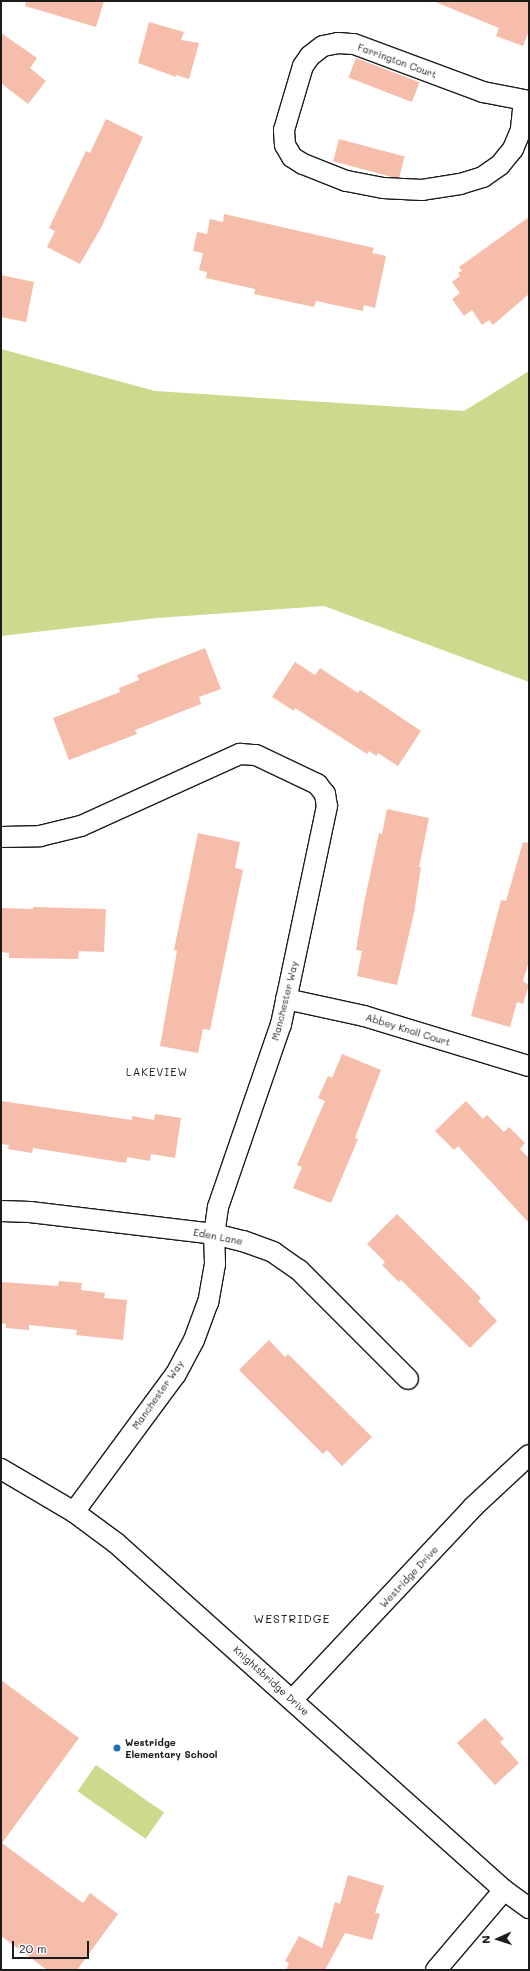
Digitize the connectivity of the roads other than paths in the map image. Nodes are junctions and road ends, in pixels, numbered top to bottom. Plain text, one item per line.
1 (526, 100) edge
2 (1, 837) edge
3 (286, 999) junction
4 (529, 1066) edge
5 (1, 1212) edge
6 (214, 1234) junction
7 (408, 1379) dead end
8 (529, 1456) edge
9 (1, 1469) edge
10 (74, 1512) junction
11 (292, 1700) junction
12 (504, 1890) junction
13 (529, 1908) edge
14 (436, 1970) edge

1 - 1 street, Farrington Court
2 - 3 street, Manchester Way
3 - 4 street, Abbey Knoll Court
3 - 6 street, Manchester Way
5 - 6 street, Eden Lane
6 - 7 street, Eden Lane
6 - 10 street, Manchester Way
8 - 11 street, Westridge Drive
9 - 10 street, Knightsbridge Drive
10 - 11 street, Knightsbridge Drive
11 - 12 street, Knightsbridge Drive
12 - 13 street, Knightsbridge Drive
12 - 14 street

